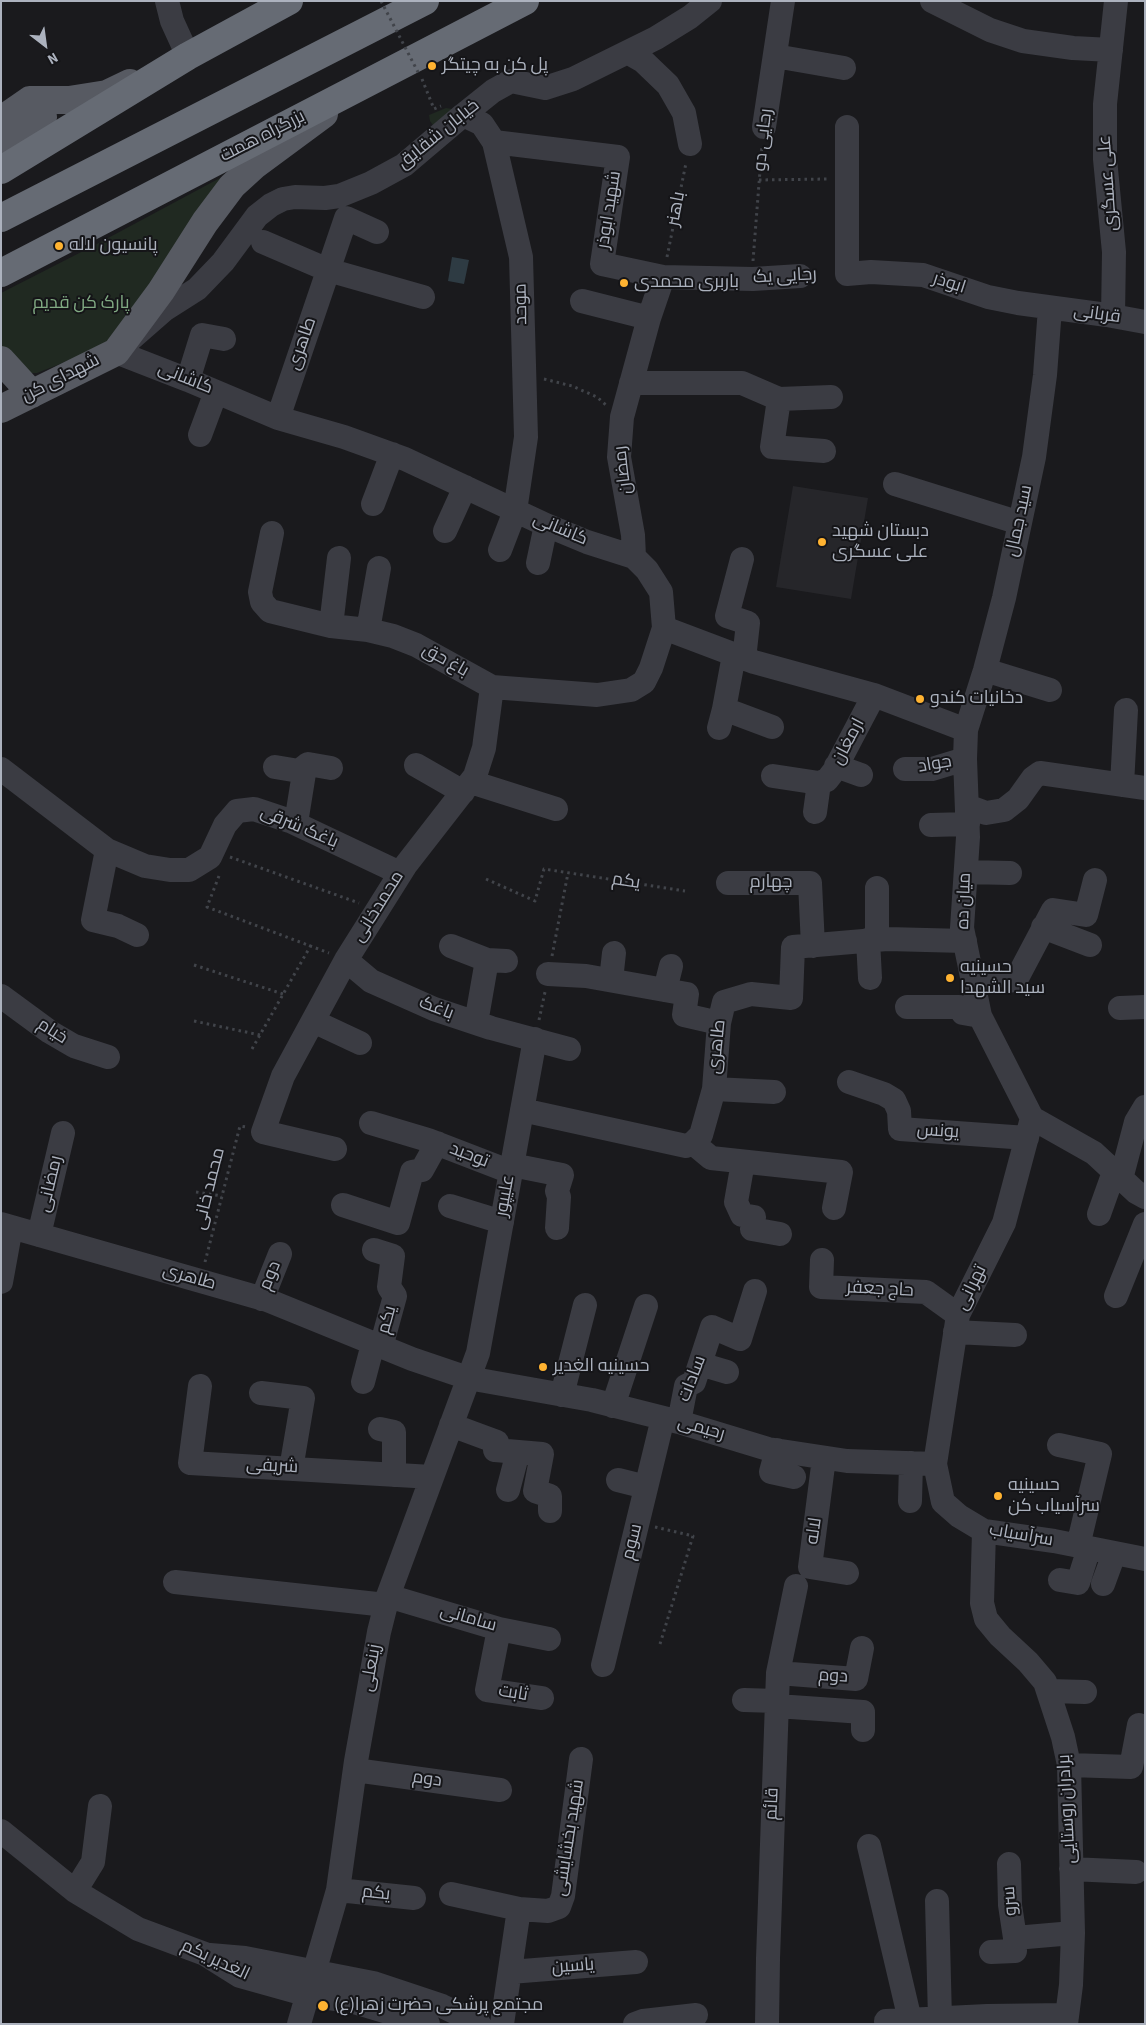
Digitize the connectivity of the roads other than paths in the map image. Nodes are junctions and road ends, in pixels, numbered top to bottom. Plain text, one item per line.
1 (167, 1) edge
2 (289, 1) edge
3 (426, 1) edge
4 (525, 1) edge
5 (710, 1) edge
6 (783, 1) edge
7 (932, 1) edge
8 (1116, 1) edge
9 (1111, 50) junction
10 (629, 53) junction
11 (188, 56) junction
12 (775, 56) junction
13 (844, 68) dead end
14 (366, 84) junction
15 (30, 100) junction
16 (463, 114) junction
17 (1, 120) edge
18 (764, 127) road end
19 (847, 127) dead end
20 (494, 142) junction
21 (690, 144) road end
22 (1, 150) edge
23 (1, 170) edge
24 (1, 218) edge
25 (377, 232) dead end
26 (263, 242) dead end
27 (328, 270) junction
28 (1, 273) edge
29 (800, 276) dead end
30 (663, 277) junction
31 (423, 297) dead end
32 (582, 301) dead end
33 (1050, 308) junction
34 (1113, 316) junction
35 (649, 318) junction
36 (1145, 322) edge
37 (224, 339) dead end
38 (116, 352) junction
39 (1, 360) edge
40 (188, 380) junction
41 (631, 383) junction
42 (216, 392) junction
43 (32, 394) junction
44 (831, 397) dead end
45 (779, 399) junction
46 (3, 406) edge
47 (278, 418) junction
48 (200, 435) dead end
49 (824, 451) dead end
50 (392, 454) junction
51 (895, 484) dead end
52 (465, 487) junction
53 (372, 504) dead end
54 (514, 511) junction
55 (1020, 523) junction
56 (546, 525) junction
57 (445, 531) dead end
58 (272, 533) dead end
59 (500, 550) dead end
60 (634, 557) junction
61 (338, 558) dead end
62 (742, 559) dead end
63 (538, 563) dead end
64 (379, 568) dead end
65 (331, 626) junction
66 (664, 628) junction
67 (368, 630) junction
68 (739, 657) junction
69 (985, 670) junction
70 (492, 687) junction
71 (1050, 690) dead end
72 (874, 695) junction
73 (1126, 710) dead end
74 (772, 727) dead end
75 (966, 730) junction
76 (965, 759) junction
77 (416, 765) dead end
78 (836, 766) junction
79 (275, 767) dead end
80 (305, 767) junction
81 (331, 768) dead end
82 (1, 769) edge
83 (905, 769) dead end
84 (861, 775) dead end
85 (773, 776) dead end
86 (819, 783) junction
87 (1133, 786) edge
88 (467, 787) junction
89 (556, 809) dead end
90 (815, 812) dead end
91 (967, 815) junction
92 (296, 824) junction
93 (931, 825) dead end
94 (107, 850) junction
95 (966, 872) junction
96 (400, 873) junction
97 (1010, 873) dead end
98 (1095, 880) dead end
99 (728, 883) dead end
100 (876, 888) dead end
101 (1043, 927) junction
102 (137, 935) dead end
103 (873, 940) junction
104 (964, 941) junction
105 (1090, 945) dead end
106 (451, 946) dead end
107 (813, 946) junction
108 (614, 953) dead end
109 (346, 960) junction
110 (671, 966) dead end
111 (548, 974) dead end
112 (870, 978) dead end
113 (611, 980) junction
114 (974, 984) junction
115 (665, 990) junction
116 (1, 996) edge
117 (1145, 1006) edge
118 (907, 1007) dead end
119 (1120, 1008) dead end
120 (980, 1016) junction
121 (313, 1021) junction
122 (476, 1023) junction
123 (719, 1023) junction
124 (535, 1039) junction
125 (360, 1043) dead end
126 (569, 1049) dead end
127 (108, 1057) dead end
128 (849, 1082) dead end
129 (714, 1089) junction
130 (774, 1092) dead end
131 (1145, 1107) edge
132 (522, 1110) junction
133 (371, 1123) dead end
134 (1030, 1128) junction
135 (63, 1133) dead end
136 (432, 1141) junction
137 (693, 1143) junction
138 (335, 1149) dead end
139 (743, 1162) junction
140 (511, 1169) junction
141 (1118, 1176) junction
142 (1145, 1197) edge
143 (343, 1205) dead end
144 (450, 1206) dead end
145 (834, 1208) dead end
146 (1099, 1214) dead end
147 (502, 1222) junction
148 (1145, 1224) edge
149 (6, 1225) edge
150 (557, 1228) dead end
151 (39, 1234) junction
152 (780, 1234) dead end
153 (374, 1250) dead end
154 (280, 1254) dead end
155 (822, 1260) dead end
156 (1, 1282) edge
157 (755, 1291) dead end
158 (1116, 1296) dead end
159 (262, 1299) junction
160 (585, 1305) dead end
161 (646, 1306) dead end
162 (957, 1324) junction
163 (1015, 1335) dead end
164 (377, 1345) junction
165 (478, 1353) joint
166 (700, 1364) junction
167 (727, 1372) dead end
168 (468, 1378) junction
169 (363, 1382) dead end
170 (200, 1386) dead end
171 (261, 1393) dead end
172 (562, 1395) junction
173 (613, 1406) junction
174 (671, 1420) junction
175 (451, 1425) junction
176 (380, 1429) dead end
177 (1058, 1445) dead end
178 (777, 1450) junction
179 (518, 1452) junction
180 (824, 1458) junction
181 (911, 1463) junction
182 (935, 1464) junction
183 (291, 1469) junction
184 (394, 1475) junction
185 (432, 1477) junction
186 (794, 1477) dead end
187 (618, 1480) dead end
188 (646, 1488) junction
189 (508, 1490) dead end
190 (910, 1501) dead end
191 (550, 1511) dead end
192 (984, 1531) junction
193 (1083, 1547) junction
194 (1114, 1554) junction
195 (1144, 1557) edge
196 (847, 1573) dead end
197 (1060, 1580) dead end
198 (175, 1582) dead end
199 (1103, 1584) dead end
200 (796, 1586) dead end
201 (387, 1600) junction
202 (499, 1628) junction
203 (549, 1639) dead end
204 (862, 1648) dead end
205 (603, 1665) dead end
206 (778, 1672) junction
207 (1049, 1691) junction
208 (1085, 1692) dead end
209 (542, 1698) dead end
210 (744, 1700) dead end
211 (777, 1703) junction
212 (1139, 1725) dead end
213 (863, 1730) dead end
214 (581, 1759) dead end
215 (1069, 1766) junction
216 (354, 1770) junction
217 (500, 1790) dead end
218 (100, 1806) dead end
219 (1, 1831) edge
220 (869, 1846) dead end
221 (1009, 1864) dead end
222 (1071, 1869) junction
223 (1136, 1872) dead end
224 (75, 1890) junction
225 (338, 1890) junction
226 (451, 1894) dead end
227 (414, 1898) dead end
228 (936, 1901) dead end
229 (519, 1909) junction
230 (1073, 1933) junction
231 (1015, 1938) junction
232 (991, 1952) dead end
233 (205, 1954) junction
234 (636, 1962) dead end
235 (314, 1970) junction
236 (510, 1972) junction
237 (308, 1995) junction
238 (354, 2013) edge
239 (696, 2015) dead end
240 (940, 2019) junction
241 (1066, 2019) edge
242 (910, 2020) junction
243 (886, 2021) dead end
244 (299, 2024) edge
245 (428, 2024) edge
246 (480, 2024) edge
247 (502, 2024) edge
248 (636, 2024) edge
249 (768, 2024) edge

1 - 11 street
2 - 11 highway
3 - 24 highway
4 - 14 highway, بزرگراه همت
5 - 10 street, خیابان شقایق
6 - 12 street, رجایی دو
7 - 9 street
8 - 9 street
9 - 34 street, علی عسگری
10 - 16 street, خیابان شقایق
10 - 21 street
11 - 15 main road
11 - 23 highway
12 - 13 street
12 - 18 street, رجایی دو
14 - 28 highway, بزرگراه همت
14 - 38 main road
15 - 17 main road
15 - 22 main road
16 - 20 street, موحد
16 - 38 street, خیابان شقایق
19 - 33 street, ابوذر
20 - 30 street, شهید ابوذر
20 - 54 street, موحد
25 - 27 street, طاهری
26 - 27 street
27 - 31 street
27 - 47 street, طاهری
29 - 30 street, رجایی یک
30 - 35 street
32 - 35 street
33 - 34 street, قربانی
33 - 55 street, سید جمال
34 - 36 street, قربانی
35 - 41 street
37 - 40 street
38 - 40 street, کاشانی
38 - 43 main road, شهدای کن
39 - 43 main road
40 - 42 street, کاشانی
41 - 45 street
41 - 60 street, رمضان
42 - 47 street, کاشانی
42 - 48 street
43 - 46 main road, شهدای کن
44 - 45 street
45 - 49 street
47 - 50 street, کاشانی
50 - 52 street, کاشانی
50 - 53 street
51 - 55 street
52 - 54 street, کاشانی
52 - 57 street
54 - 56 street, کاشانی
54 - 59 street, موحد
55 - 69 street, سید جمال
56 - 60 street, کاشانی
56 - 63 street
58 - 65 street, باغ حق
60 - 66 street
61 - 65 street
62 - 68 street
64 - 67 street
65 - 67 street, باغ حق
66 - 68 street
66 - 70 street, باغ حق
67 - 70 street, باغ حق
68 - 72 street
68 - 74 street
69 - 71 street
69 - 75 street, سید جمال
70 - 88 street, محمدخانی
72 - 75 street
72 - 78 street, ارمغان
73 - 87 street
75 - 76 street, میان ده
76 - 83 street, جواد
76 - 91 street, میان ده
77 - 88 street
78 - 84 street
78 - 86 street, ارمغان
79 - 80 street
80 - 81 street
80 - 92 street
82 - 94 street
85 - 86 street
86 - 90 street
87 - 91 street
88 - 89 street
88 - 96 street, محمدخانی
91 - 93 street
91 - 95 street, میان ده
92 - 94 street, باغک شرقی
92 - 96 street, باغک شرقی
94 - 102 street
95 - 97 street
95 - 104 street, میان ده
96 - 109 street, محمدخانی
98 - 101 street
99 - 107 street, چهارم
100 - 103 street
101 - 105 street
101 - 114 street
103 - 104 street, طاهری
103 - 107 street, طاهری
103 - 112 street
104 - 114 street, میان ده
106 - 122 street
107 - 123 street, طاهری
108 - 113 street
109 - 121 street, محمدخانی
109 - 122 street, باغک
110 - 115 street
111 - 113 street
113 - 115 street
114 - 120 street, میان ده
115 - 123 street
116 - 127 street, خیام
117 - 119 street
118 - 120 street
120 - 134 street, میان ده
121 - 125 street
121 - 138 street, محمدخانی
122 - 124 street, باغک
123 - 129 street, طاهری
124 - 126 street, باغک
124 - 132 street, علیپور
128 - 134 street, یونس
129 - 130 street
129 - 137 street, طاهری
131 - 141 street
132 - 137 street
132 - 140 street, علیپور
133 - 136 street, توحید
134 - 141 street
134 - 162 street, تهرانی
135 - 151 street, رمضانی
136 - 140 street, توحید
136 - 143 street
137 - 139 street
139 - 145 street
139 - 152 street
140 - 147 street, علیپور
140 - 150 street, توحید
141 - 142 street
141 - 146 street
144 - 147 street
147 - 165 street, علیپور
148 - 158 street
149 - 151 street, طاهری
149 - 156 street
151 - 159 street, طاهری
153 - 164 street, یکم
154 - 159 street, دوم
155 - 162 street, حاج جعفر
157 - 166 street, سادات
159 - 164 street, طاهری
160 - 172 street
161 - 173 street
162 - 163 street
162 - 182 street, تهرانی
164 - 168 street, طاهری
164 - 169 street
165 - 168 street, زینعلی
166 - 167 street
166 - 174 street, سادات
168 - 172 street, رحیمی
168 - 175 street, زینعلی
170 - 183 street, شریفی
171 - 183 street
172 - 173 street, رحیمی
173 - 174 street, رحیمی
174 - 178 street, رحیمی
174 - 188 street, سوم
175 - 179 street
175 - 185 street, زینعلی
176 - 184 street
177 - 193 street
178 - 180 street, رحیمی
178 - 186 street
179 - 189 street
179 - 191 street
180 - 181 street, رحیمی
180 - 196 street, لاله
181 - 182 street, رحیمی
181 - 190 street
182 - 192 street, سرآسیاب
183 - 184 street, شریفی
184 - 185 street, شریفی
185 - 201 street, زینعلی
187 - 188 street
188 - 205 street, سوم
192 - 193 street, سرآسیاب
192 - 207 street, برادران روستایی
193 - 194 street, سرآسیاب
193 - 197 street
194 - 195 street, سرآسیاب
194 - 199 street
198 - 201 street, سامانی
200 - 206 street, قائم
201 - 202 street, سامانی
201 - 216 street, زینعلی
202 - 203 street, سامانی
202 - 209 street, ثابت
204 - 206 street, دوم
206 - 211 street, قائم
207 - 208 street
207 - 215 street, برادران روستایی
210 - 211 street
211 - 213 street
211 - 249 street, قائم
212 - 215 street
214 - 229 street, شهید بخشایشی
215 - 222 street, برادران روستایی
216 - 217 street, دوم
216 - 225 street, زینعلی
218 - 224 street
219 - 224 street, الغدیر یکم
220 - 242 street
221 - 231 street, سرو
222 - 223 street
222 - 230 street, برادران روستایی
224 - 233 street, الغدیر یکم
225 - 227 street, یکم
225 - 235 street, زینعلی
226 - 229 street, شهید بخشایشی
228 - 240 street
229 - 236 street
230 - 231 street
230 - 241 street, برادران روستایی
231 - 232 street
233 - 235 street
233 - 237 street, الغدیر یکم
234 - 236 street, یاسین
235 - 237 street, زینعلی
235 - 246 street
236 - 247 street
237 - 238 street, الغدیر یکم
237 - 244 street, زینعلی
238 - 245 street, الغدیر یکم
239 - 248 street
240 - 241 street
240 - 242 street
242 - 243 street

